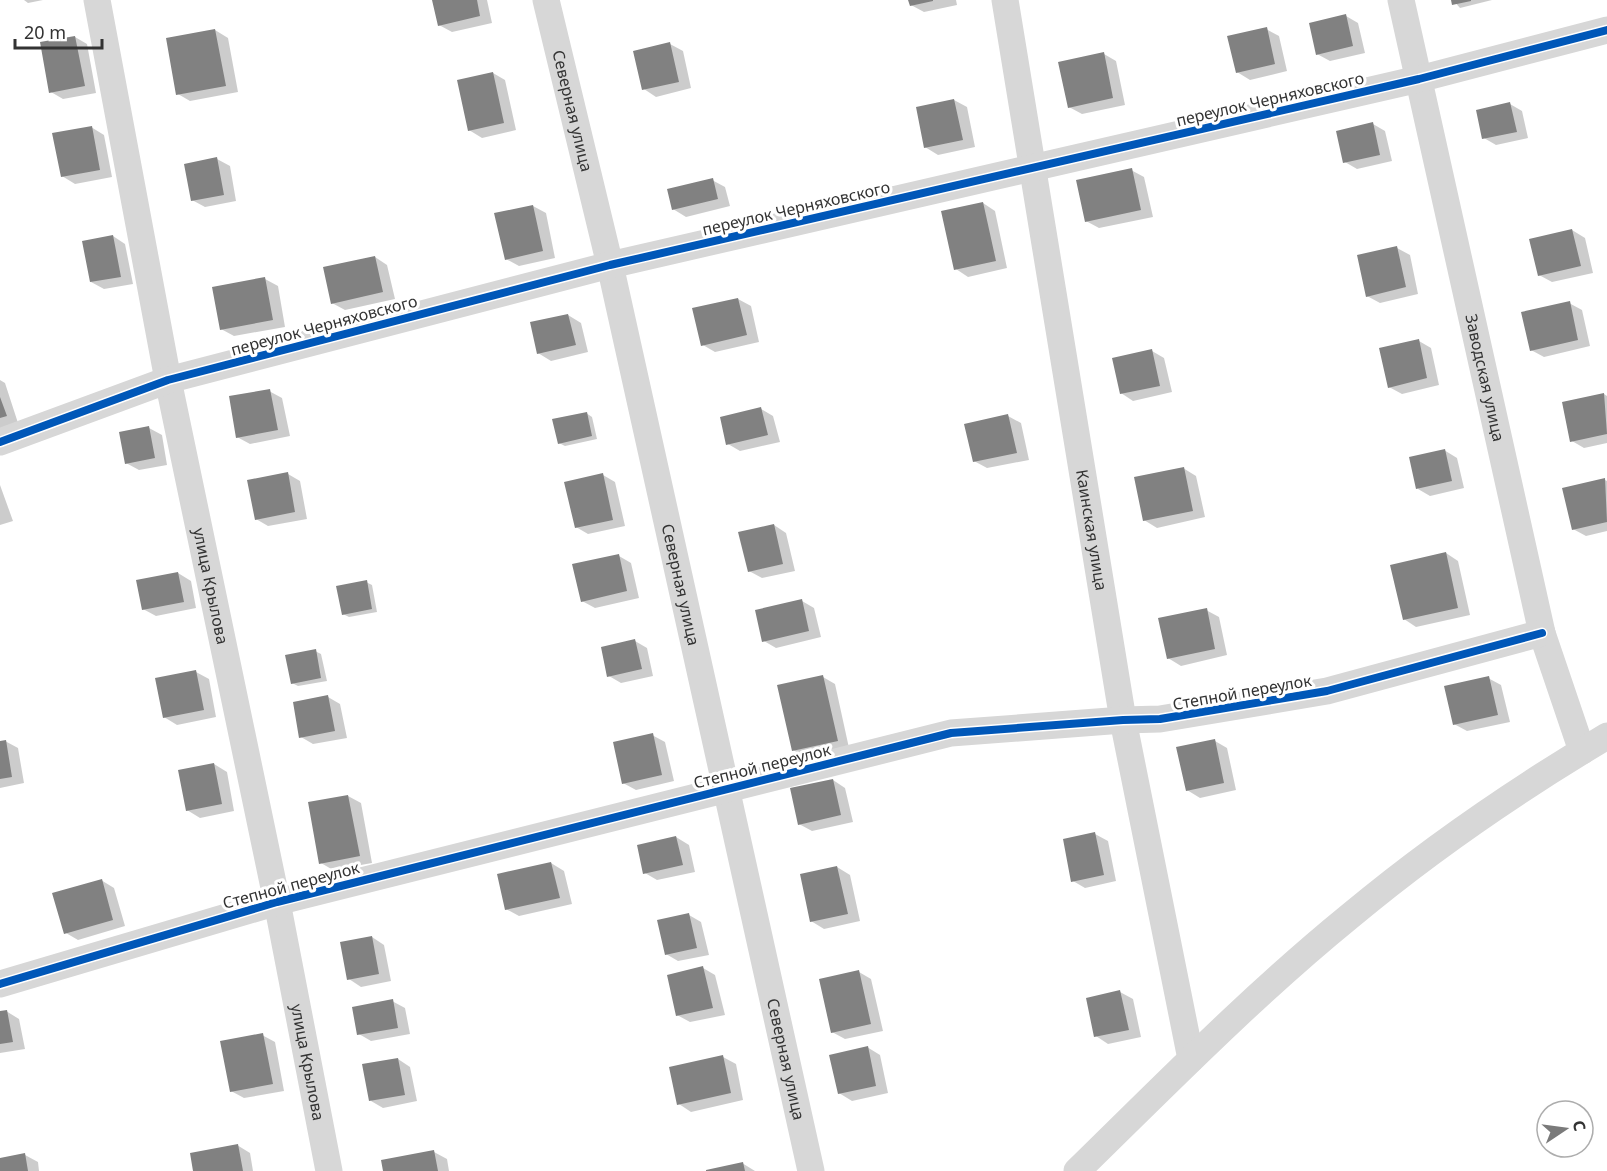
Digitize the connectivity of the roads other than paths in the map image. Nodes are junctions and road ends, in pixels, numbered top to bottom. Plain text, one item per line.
1 (97, 0) edge
2 (546, 0) edge
3 (1005, 0) edge
4 (1401, 0) edge
5 (1607, 30) edge
6 (1419, 79) junction
7 (1031, 167) junction
8 (609, 265) junction
9 (168, 380) junction
10 (0, 442) edge
11 (1542, 633) junction
12 (1123, 720) junction
13 (1607, 736) edge
14 (1582, 751) junction
15 (725, 789) junction
16 (277, 902) junction
17 (0, 984) edge
18 (1191, 1059) junction
19 (329, 1171) edge
20 (812, 1171) edge
21 (1077, 1171) edge

1 - 9 street, улица Крылова
2 - 8 street, Северная улица
3 - 7 street, Каинская улица
4 - 6 street, Заводская улица
5 - 6 street, переулок Черняховского
6 - 7 street, переулок Черняховского
6 - 11 street, Заводская улица
7 - 8 street, переулок Черняховского
7 - 12 street, Каинская улица
8 - 9 street, переулок Черняховского
8 - 15 street, Северная улица
9 - 10 street, переулок Черняховского
9 - 16 street, улица Крылова
11 - 12 street, Степной переулок
11 - 14 street, Заводская улица
12 - 15 street, Степной переулок
12 - 18 street, Каинская улица
13 - 14 street
14 - 18 street
15 - 16 street, Степной переулок
15 - 20 street, Северная улица
16 - 17 street, Степной переулок
16 - 19 street, улица Крылова
18 - 21 street

